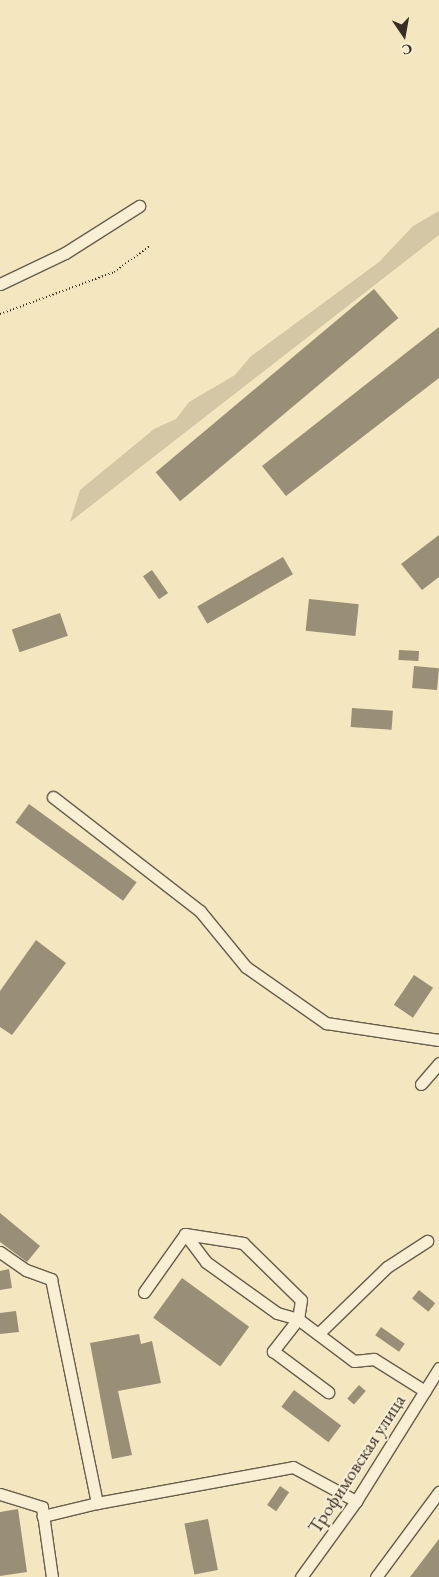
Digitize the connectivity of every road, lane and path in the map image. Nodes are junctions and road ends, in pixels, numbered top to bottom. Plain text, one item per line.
1 (139, 206) dead end
2 (150, 246) dead end
3 (0, 284) edge
4 (0, 314) edge
5 (53, 797) dead end
6 (439, 1040) edge
7 (439, 1063) edge
8 (421, 1084) dead end
9 (185, 1234) junction
10 (427, 1241) dead end
11 (0, 1252) edge
12 (144, 1292) dead end
13 (298, 1319) junction
14 (318, 1334) junction
15 (439, 1368) edge
16 (328, 1392) dead end
17 (425, 1392) junction
18 (439, 1492) edge
19 (0, 1494) edge
20 (356, 1501) junction
21 (97, 1503) junction
22 (43, 1516) junction
23 (53, 1577) edge
24 (301, 1577) edge
25 (376, 1577) edge

1 - 3 street
2 - 4 path
5 - 6 street
7 - 8 street
9 - 12 street
9 - 13 street
9 - 13 street
10 - 14 street
11 - 21 street
13 - 14 street
13 - 16 street
14 - 17 street
15 - 17 street, Трофимовская улица
17 - 20 street, Трофимовская улица
18 - 25 street
19 - 22 street
20 - 21 street
20 - 24 street, Трофимовская улица
21 - 22 street
22 - 23 street

